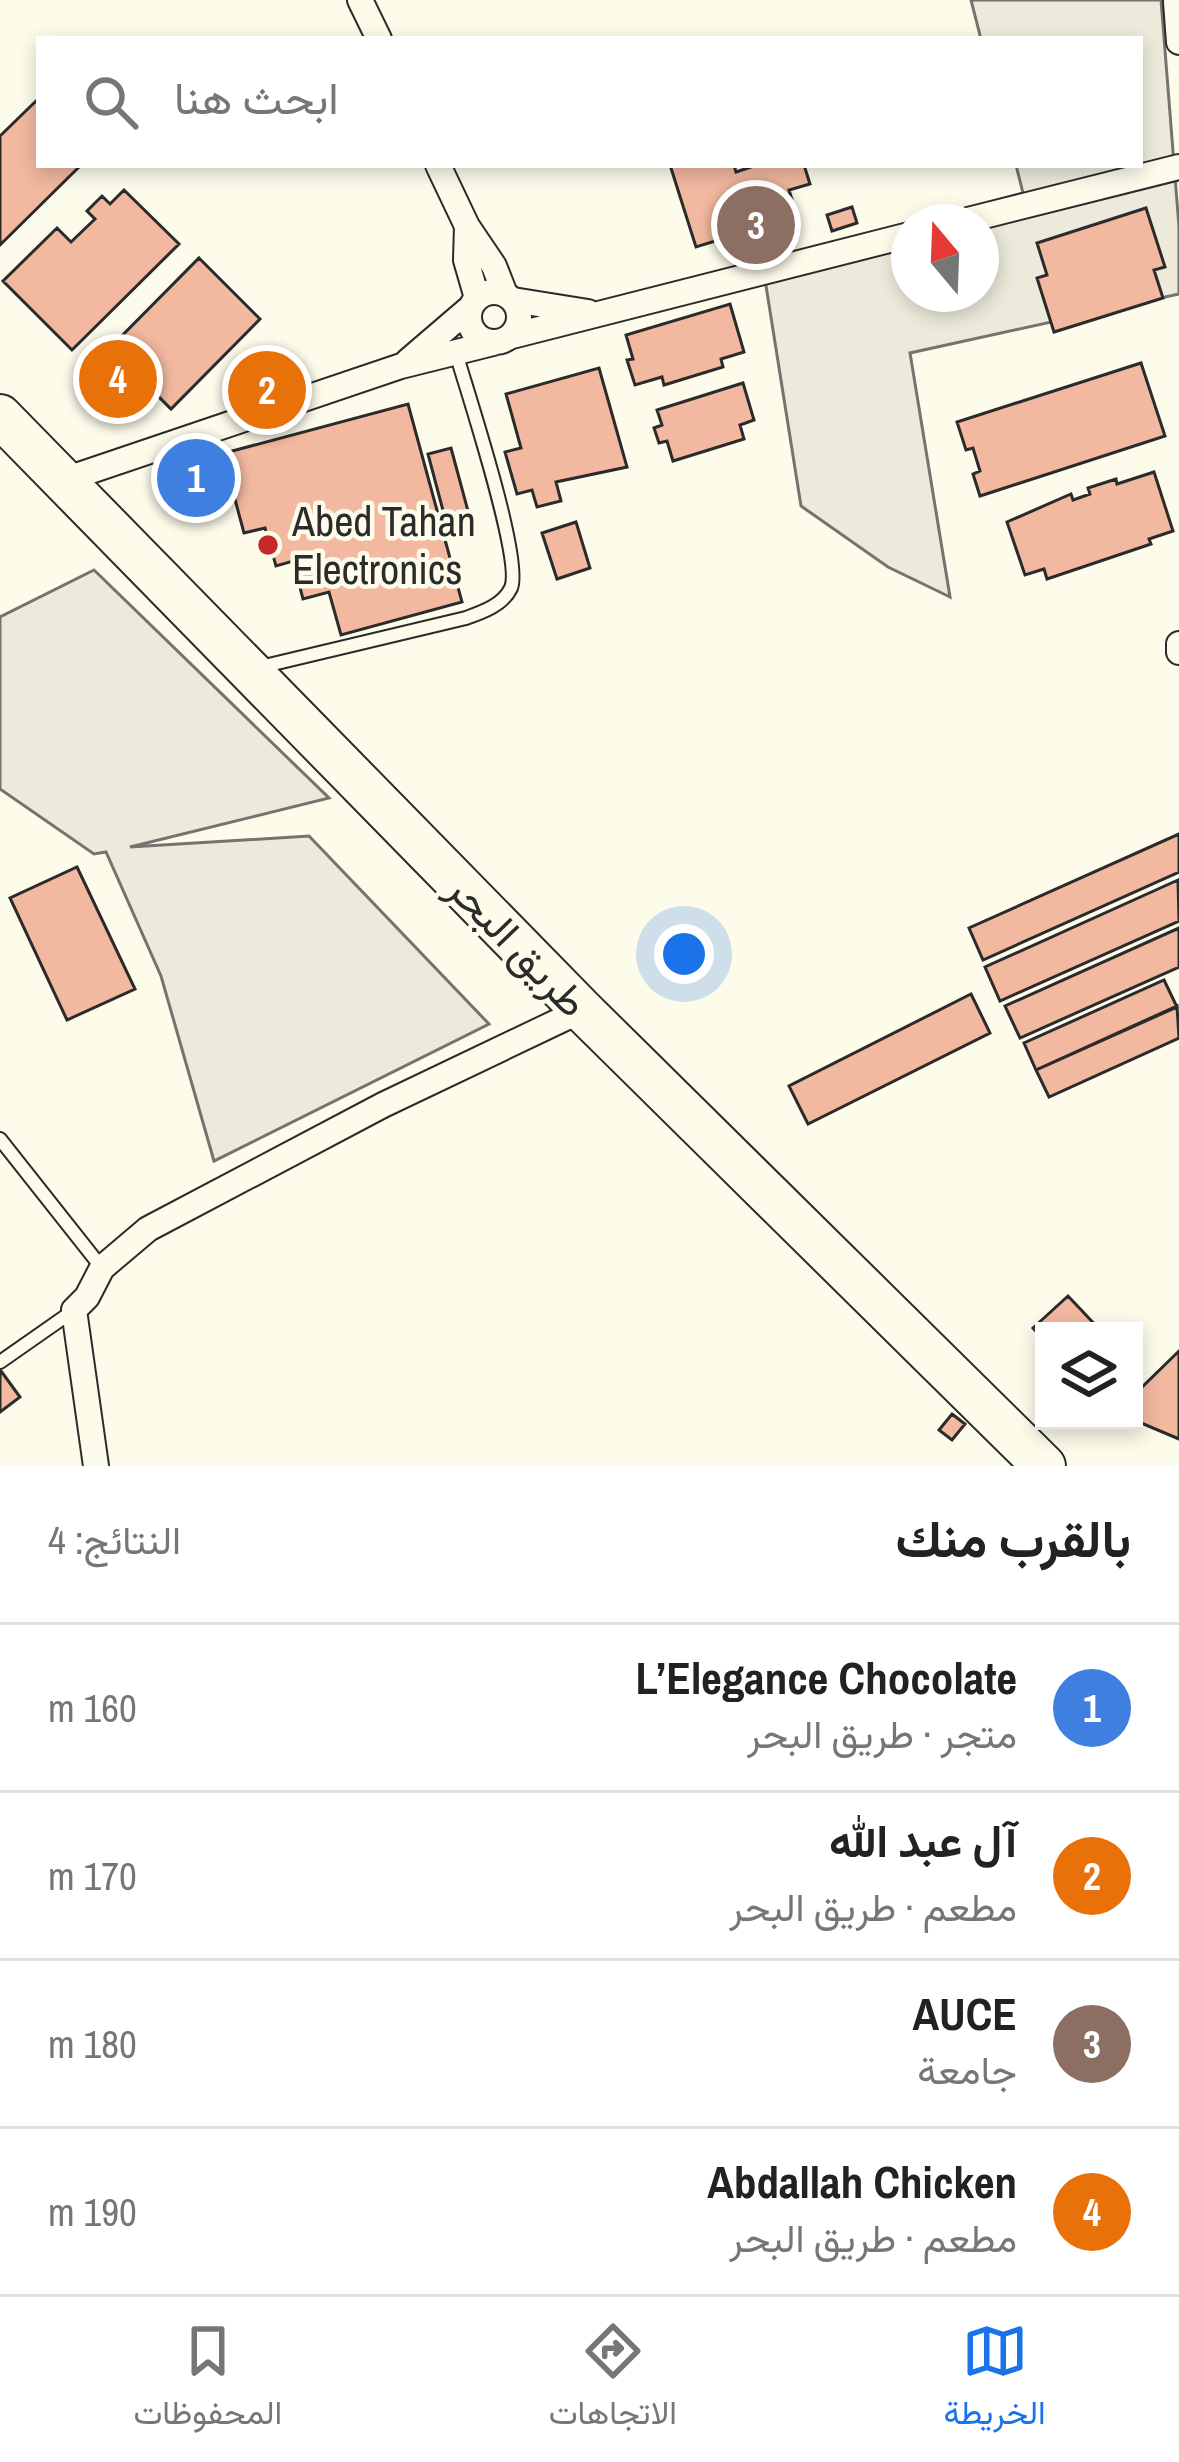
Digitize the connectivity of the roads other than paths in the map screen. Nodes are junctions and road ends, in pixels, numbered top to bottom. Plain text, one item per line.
1 (360, 0) edge
2 (1173, 2) edge
3 (378, 36) edge
4 (1179, 42) edge
5 (1179, 167) edge
6 (439, 168) edge
7 (999, 212) edge
8 (467, 226) junction
9 (891, 240) edge
10 (509, 297) junction
11 (474, 302) junction
12 (596, 314) junction
13 (503, 339) junction
14 (456, 352) junction
15 (401, 366) junction
16 (0, 416) edge
17 (64, 480) junction
18 (249, 670) junction
19 (581, 1010) junction
20 (0, 1139) edge
21 (102, 1268) junction
22 (74, 1310) junction
23 (0, 1362) edge
24 (96, 1466) edge
25 (1044, 1466) edge

1 - 3 street
2 - 4 street
5 - 7 street
6 - 8 street
8 - 10 street
8 - 11 street
9 - 12 street
10 - 11 street
10 - 12 street
10 - 13 street
11 - 13 street
11 - 15 street
12 - 13 street
13 - 14 street
14 - 15 street
14 - 18 lane
15 - 17 street
16 - 17 highway, طريق البحر
17 - 18 highway, طريق البحر
18 - 19 highway, طريق البحر
19 - 21 street
19 - 25 highway, طريق البحر
20 - 21 lane
21 - 22 street
22 - 23 lane
22 - 24 street

